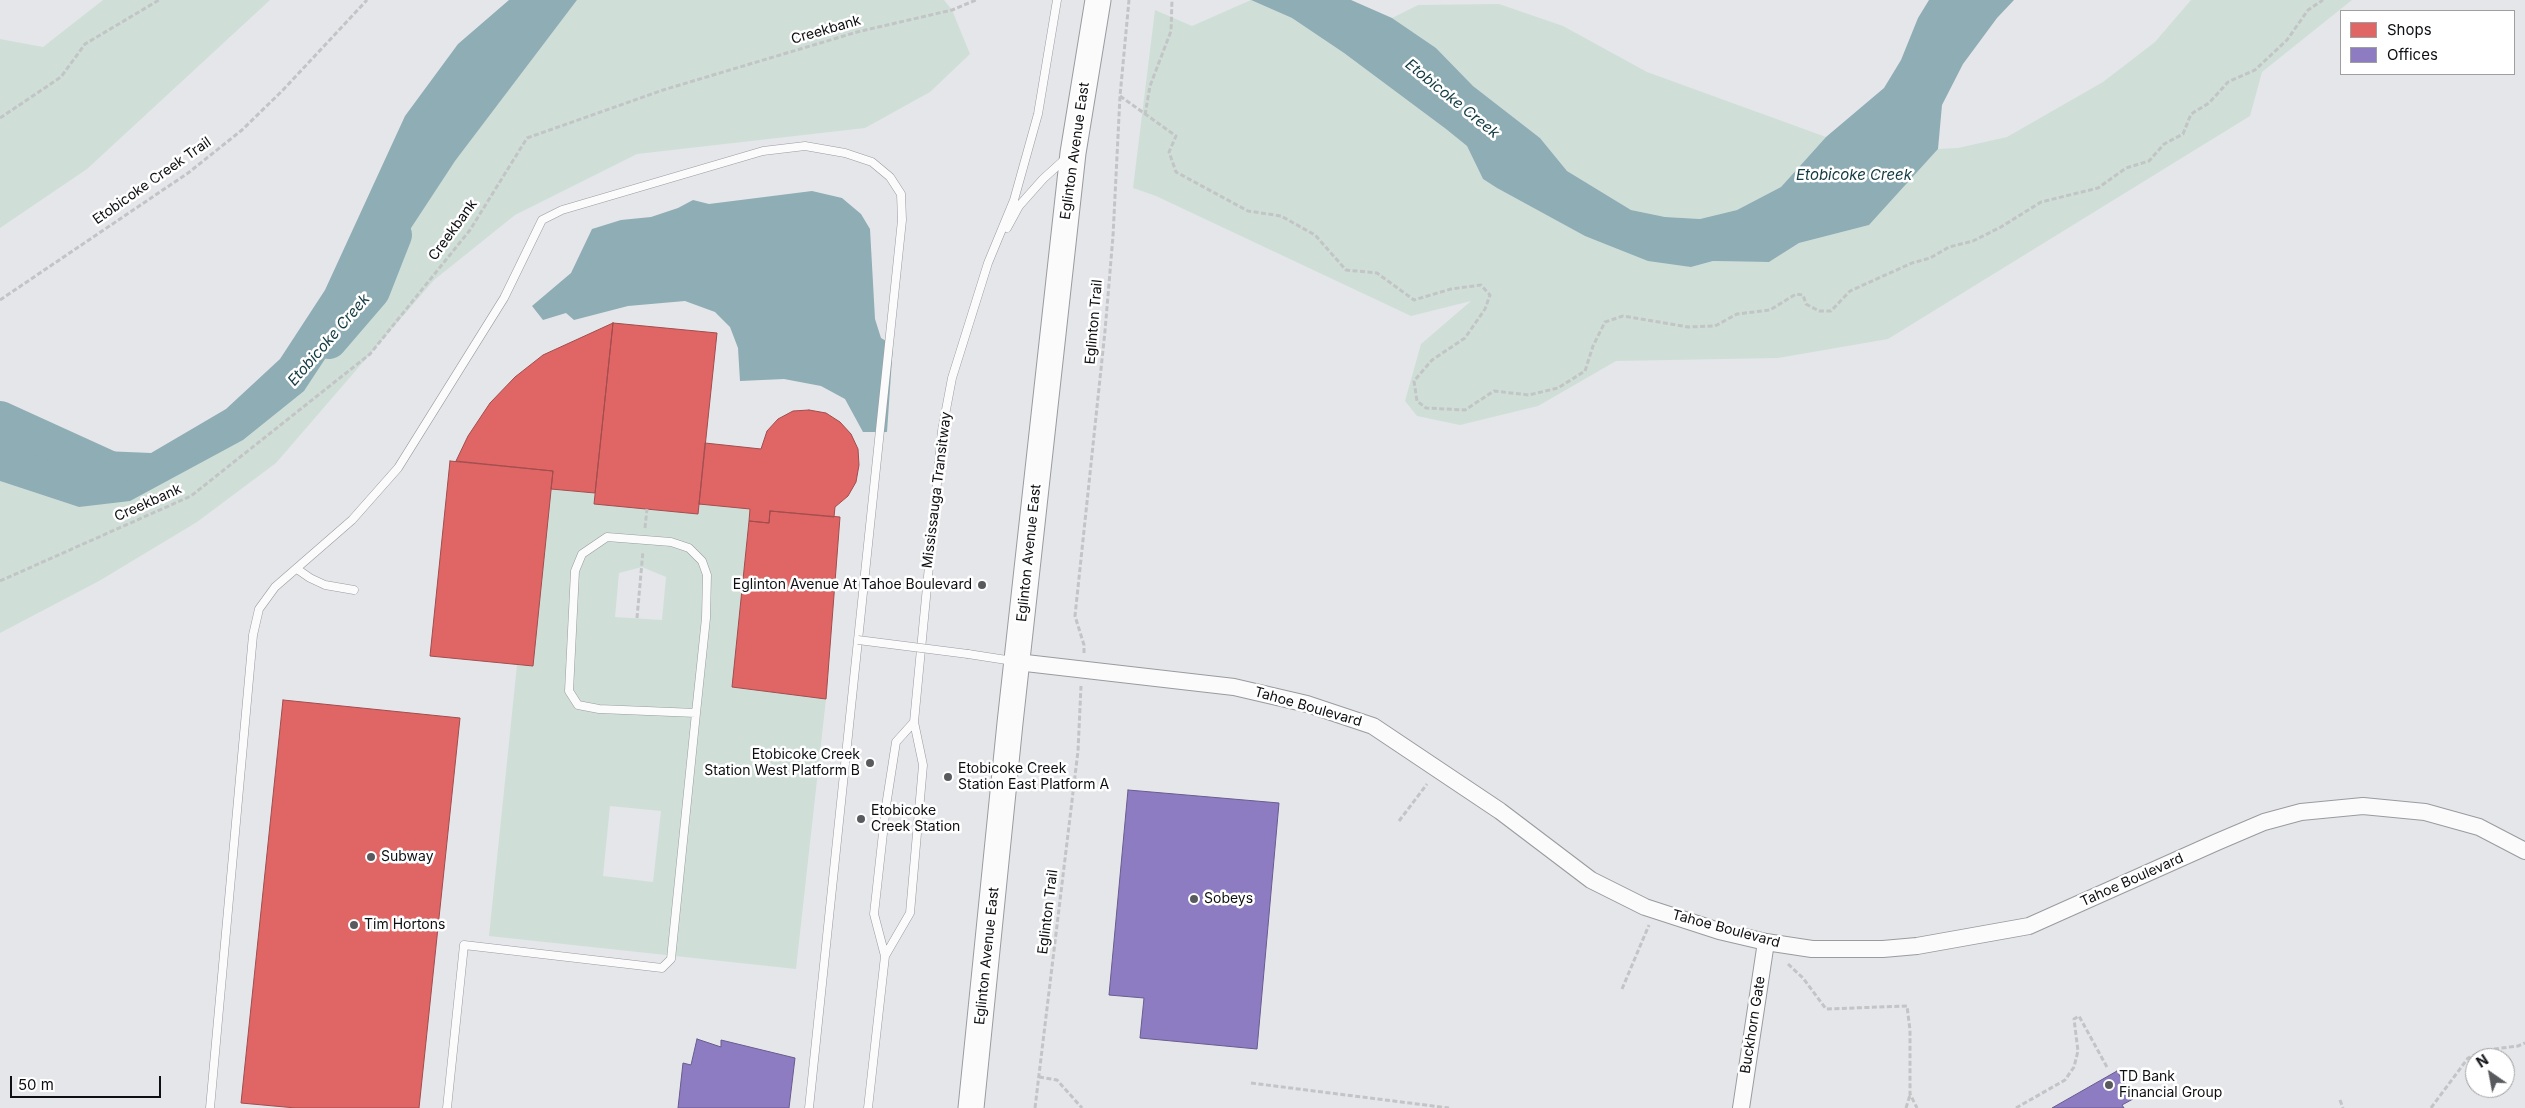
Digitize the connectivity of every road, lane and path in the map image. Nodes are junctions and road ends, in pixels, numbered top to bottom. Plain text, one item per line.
1 (159, 0) edge
2 (367, 0) edge
3 (976, 0) edge
4 (1129, 0) edge
5 (1172, 0) edge
6 (2323, 0) edge
7 (1057, 1) edge
8 (1098, 2) edge
9 (1120, 96) junction
10 (1145, 115) junction
11 (0, 118) edge
12 (1073, 153) junction
13 (988, 263) junction
14 (0, 300) edge
15 (297, 568) junction
16 (641, 574) dead end
17 (0, 581) edge
18 (354, 590) dead end
19 (637, 618) dead end
20 (858, 640) junction
21 (1084, 644) dead end
22 (1017, 662) junction
23 (696, 713) junction
24 (1079, 718) dead end
25 (914, 722) junction
26 (1439, 768) junction
27 (1399, 821) dead end
28 (2525, 851) edge
29 (1656, 910) junction
30 (1766, 942) junction
31 (885, 956) junction
32 (1622, 989) dead end
33 (2525, 1043) edge
34 (2108, 1069) dead end
35 (1039, 1077) junction
36 (1251, 1083) dead end
37 (1910, 1094) junction
38 (2340, 1100) dead end
39 (210, 1108) edge
40 (448, 1108) edge
41 (809, 1108) edge
42 (868, 1108) edge
43 (971, 1108) edge
44 (1035, 1108) edge
45 (1082, 1108) edge
46 (1449, 1108) edge
47 (1741, 1108) edge
48 (1906, 1108) edge
49 (1917, 1108) edge
50 (2016, 1108) edge
51 (2343, 1108) edge
52 (2431, 1108) edge

1 - 11 path
2 - 14 path, Etobicoke Creek Trail
3 - 17 path, Creekbank
4 - 9 path, Eglinton Trail
5 - 10 path
6 - 10 path
7 - 13 lane, Mississauga Transitway
8 - 12 main road, Eglinton Avenue East
9 - 10 path
9 - 21 path, Eglinton Trail
12 - 13 lane, Mississauga Transitway
12 - 22 main road, Eglinton Avenue East
13 - 25 lane, Mississauga Transitway
15 - 18 lane
15 - 20 lane
15 - 39 lane
16 - 19 path
20 - 22 lane, bridge
20 - 41 lane
22 - 26 street, Tahoe Boulevard
22 - 43 main road, Eglinton Avenue East
23 - 23 lane
23 - 40 lane
24 - 35 path, Eglinton Trail
25 - 31 lane, Mississauga Transitway
25 - 31 lane, Mississauga Transitway
26 - 27 path
26 - 29 street, Tahoe Boulevard
28 - 30 street, Tahoe Boulevard
29 - 30 street, Tahoe Boulevard
29 - 32 path
30 - 37 path
30 - 47 street, Buckhorn Gate
31 - 42 lane, Mississauga Transitway
33 - 52 path
34 - 50 path
35 - 44 path, Eglinton Trail
35 - 45 path
36 - 46 path
37 - 48 path
37 - 49 path
38 - 51 path

